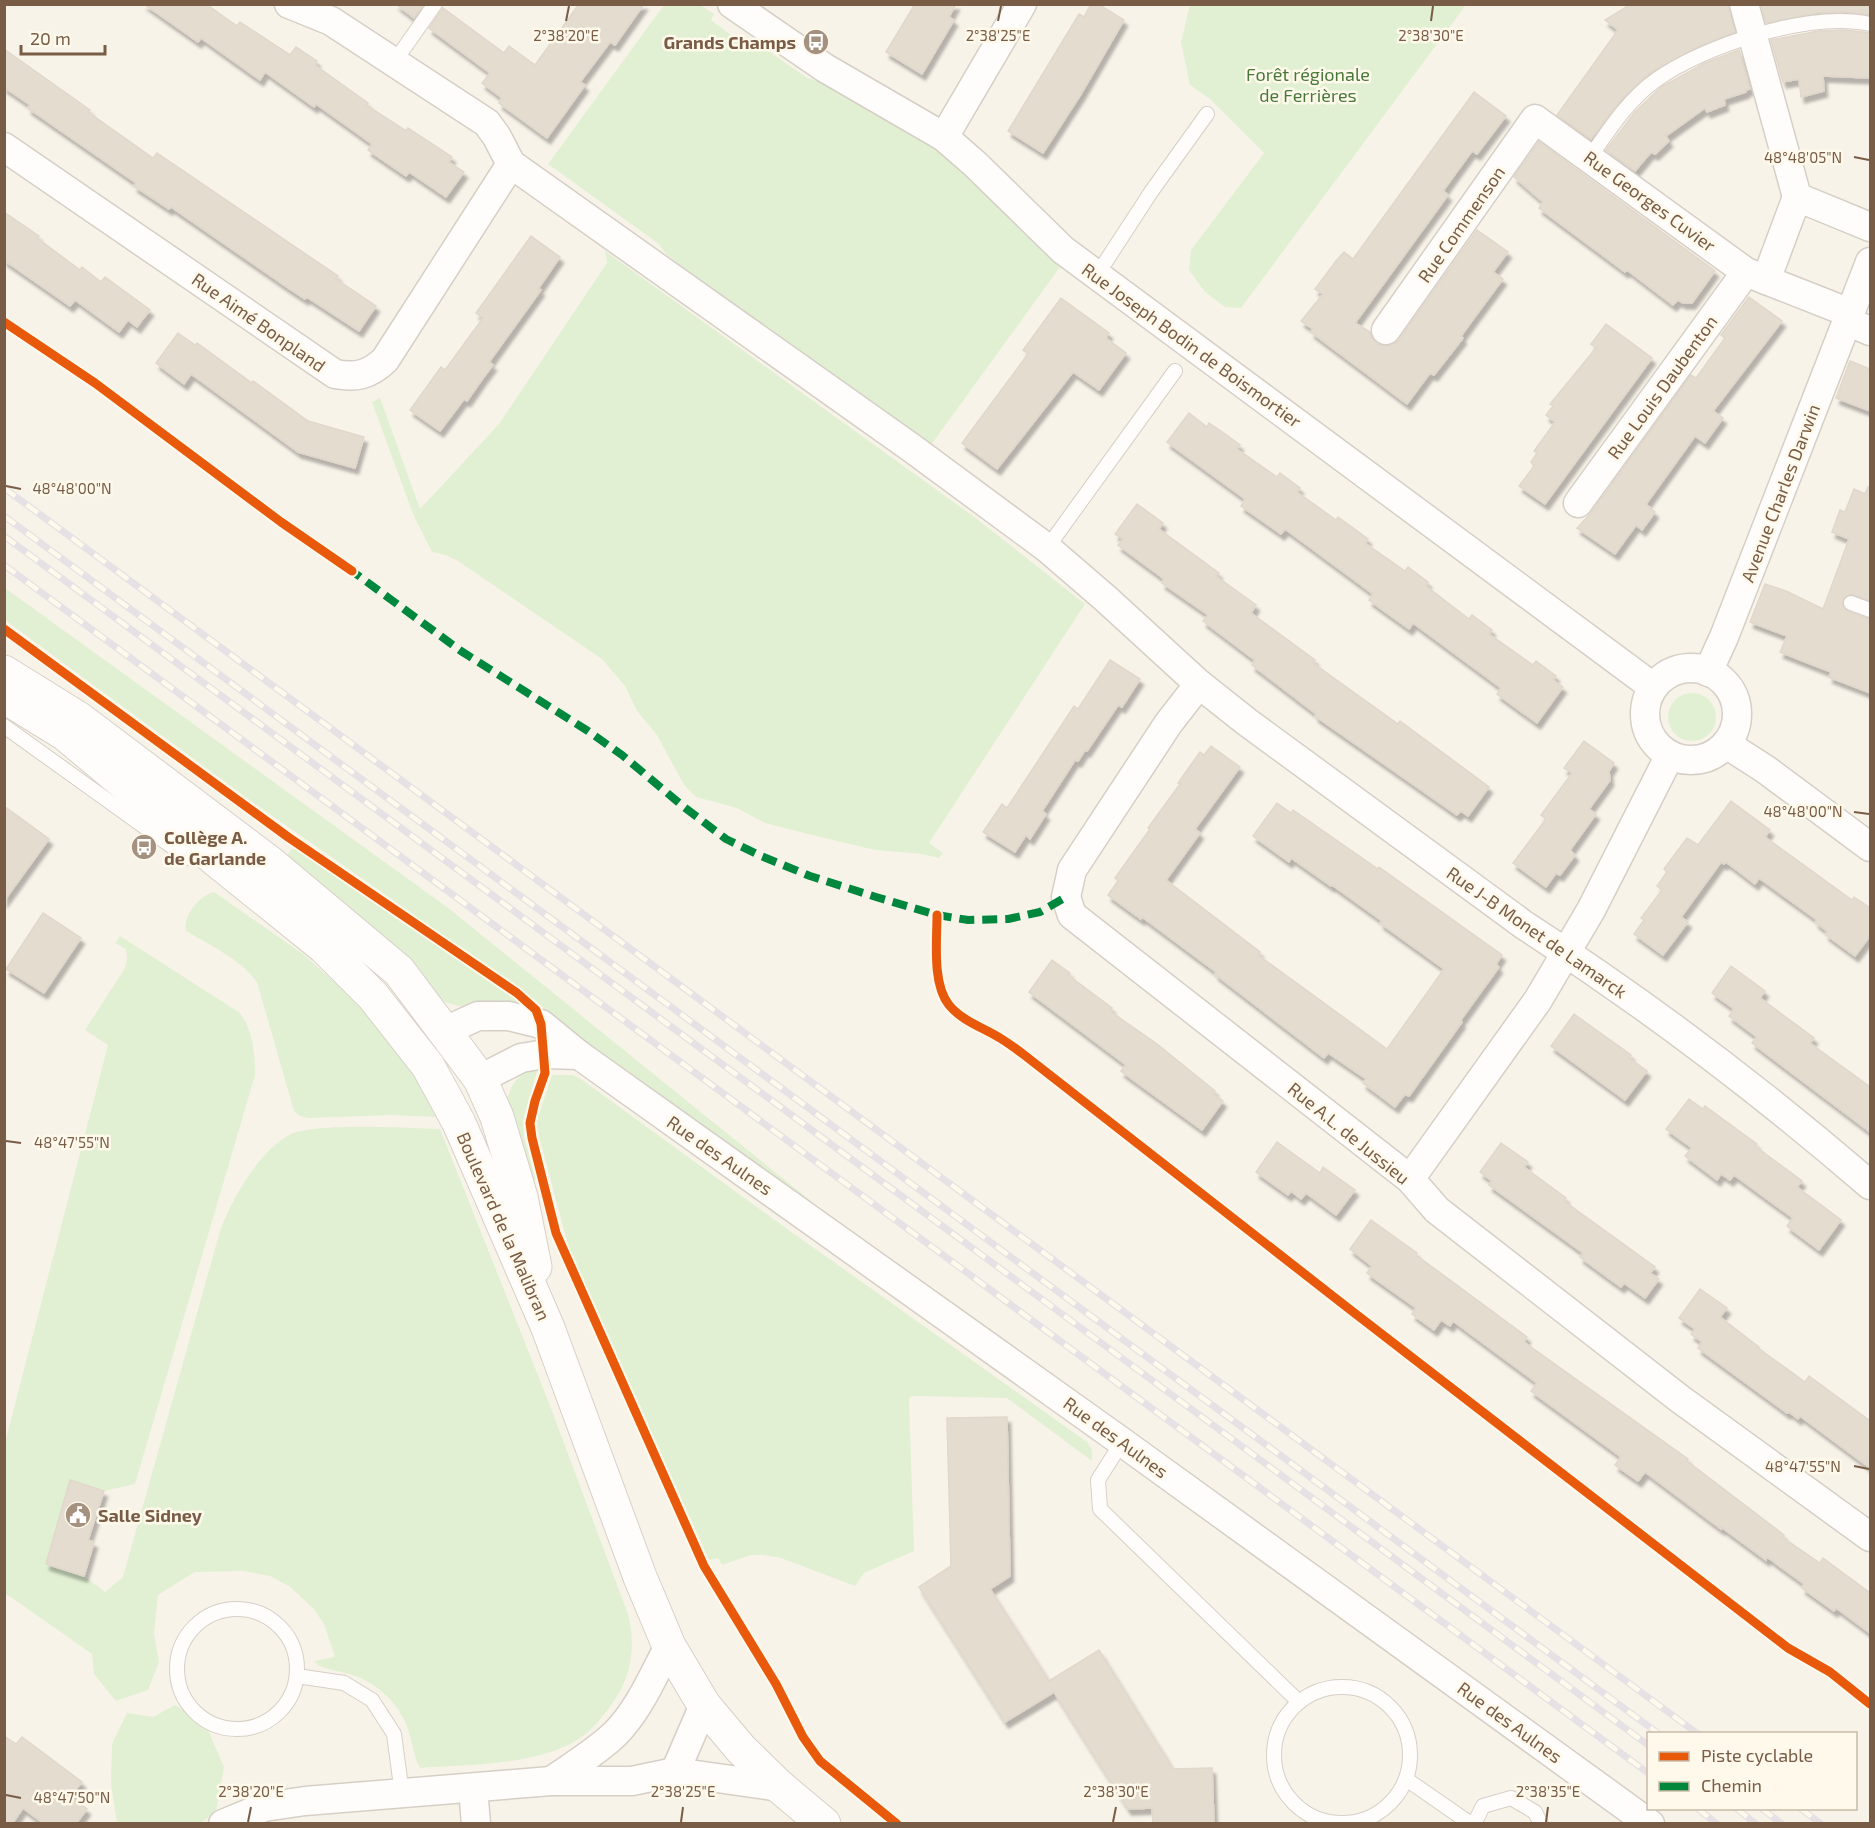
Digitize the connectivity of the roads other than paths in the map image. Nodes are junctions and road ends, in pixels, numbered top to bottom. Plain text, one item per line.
1 (289, 4) edge
2 (435, 4) edge
3 (1022, 4) edge
4 (1744, 4) edge
5 (739, 7) edge
6 (1870, 24) edge
7 (1753, 37) junction
8 (394, 61) junction
9 (1207, 114) dead end
10 (1535, 119) joint
11 (944, 137) junction
12 (4, 147) edge
13 (1590, 157) junction
14 (511, 164) junction
15 (1797, 197) junction
16 (1870, 227) edge
17 (1870, 262) edge
18 (1097, 275) junction
19 (1756, 276) junction
20 (1856, 322) edge
21 (1386, 330) dead end
22 (1175, 371) dead end
23 (1578, 503) dead end
24 (1047, 548) junction
25 (1851, 603) dead end
26 (1870, 610) edge
27 (4, 672) edge
28 (1708, 672) junction
29 (1199, 684) junction
30 (1653, 687) junction
31 (4, 699) edge
32 (4, 726) edge
33 (1726, 744) junction
34 (1670, 755) junction
35 (1870, 847) edge
36 (216, 860) junction
37 (1567, 953) junction
38 (436, 1049) junction
39 (579, 1055) junction
40 (480, 1079) junction
41 (1410, 1179) junction
42 (1870, 1185) edge
43 (548, 1328) junction
44 (1122, 1442) junction
45 (1870, 1537) edge
46 (669, 1646) junction
47 (297, 1676) junction
48 (1299, 1702) junction
49 (704, 1705) junction
50 (675, 1772) junction
51 (1406, 1779) junction
52 (551, 1781) junction
53 (780, 1787) junction
54 (473, 1788) junction
55 (402, 1794) junction
56 (223, 1824) edge
57 (476, 1824) edge
58 (824, 1824) edge
59 (1472, 1824) edge
60 (1540, 1824) edge
61 (1650, 1824) edge

1 - 8 street
2 - 8 lane
3 - 11 street
4 - 7 street
5 - 11 street, Rue Joseph Bodin de Boismortier
6 - 7 lane
7 - 13 lane
7 - 15 street
8 - 14 street
9 - 18 lane
10 - 13 street, Rue Georges Cuvier
10 - 21 street, Rue Commenson
11 - 18 street, Rue Joseph Bodin de Boismortier
12 - 14 street, Rue Aimé Bonpland
13 - 19 street, Rue Georges Cuvier
14 - 24 street, Rue J-B Monet de Lamarck
15 - 16 street
15 - 19 street
17 - 20 street, Avenue Charles Darwin
18 - 30 street, Rue Joseph Bodin de Boismortier
19 - 20 street
19 - 23 street, Rue Louis Daubenton
20 - 28 street, Avenue Charles Darwin
22 - 24 lane
24 - 29 street, Rue J-B Monet de Lamarck
25 - 26 lane
27 - 38 main road, Boulevard de la Malibran
28 - 30 street
28 - 33 street
29 - 37 street, Rue J-B Monet de Lamarck
29 - 41 street, Rue A.L. de Jussieu
30 - 34 street
31 - 36 main road
32 - 36 lane
33 - 34 street
33 - 35 street
34 - 37 street
36 - 38 main road
37 - 41 street
37 - 42 street, Rue J-B Monet de Lamarck
38 - 39 street, Rue des Aulnes
38 - 40 main road
38 - 43 main road, Boulevard de la Malibran
39 - 40 street
39 - 44 street, Rue des Aulnes
40 - 43 main road, Boulevard de la Malibran
41 - 45 street, Rue A.L. de Jussieu
43 - 46 main road
44 - 48 lane
44 - 61 street, Rue des Aulnes
46 - 49 main road
46 - 52 street
47 - 47 lane
47 - 55 lane
48 - 51 lane
48 - 51 lane
49 - 50 street
49 - 53 main road
50 - 52 street
50 - 53 street
51 - 59 lane
52 - 54 street
53 - 58 main road
54 - 55 street
54 - 57 street
55 - 56 street
59 - 60 lane

